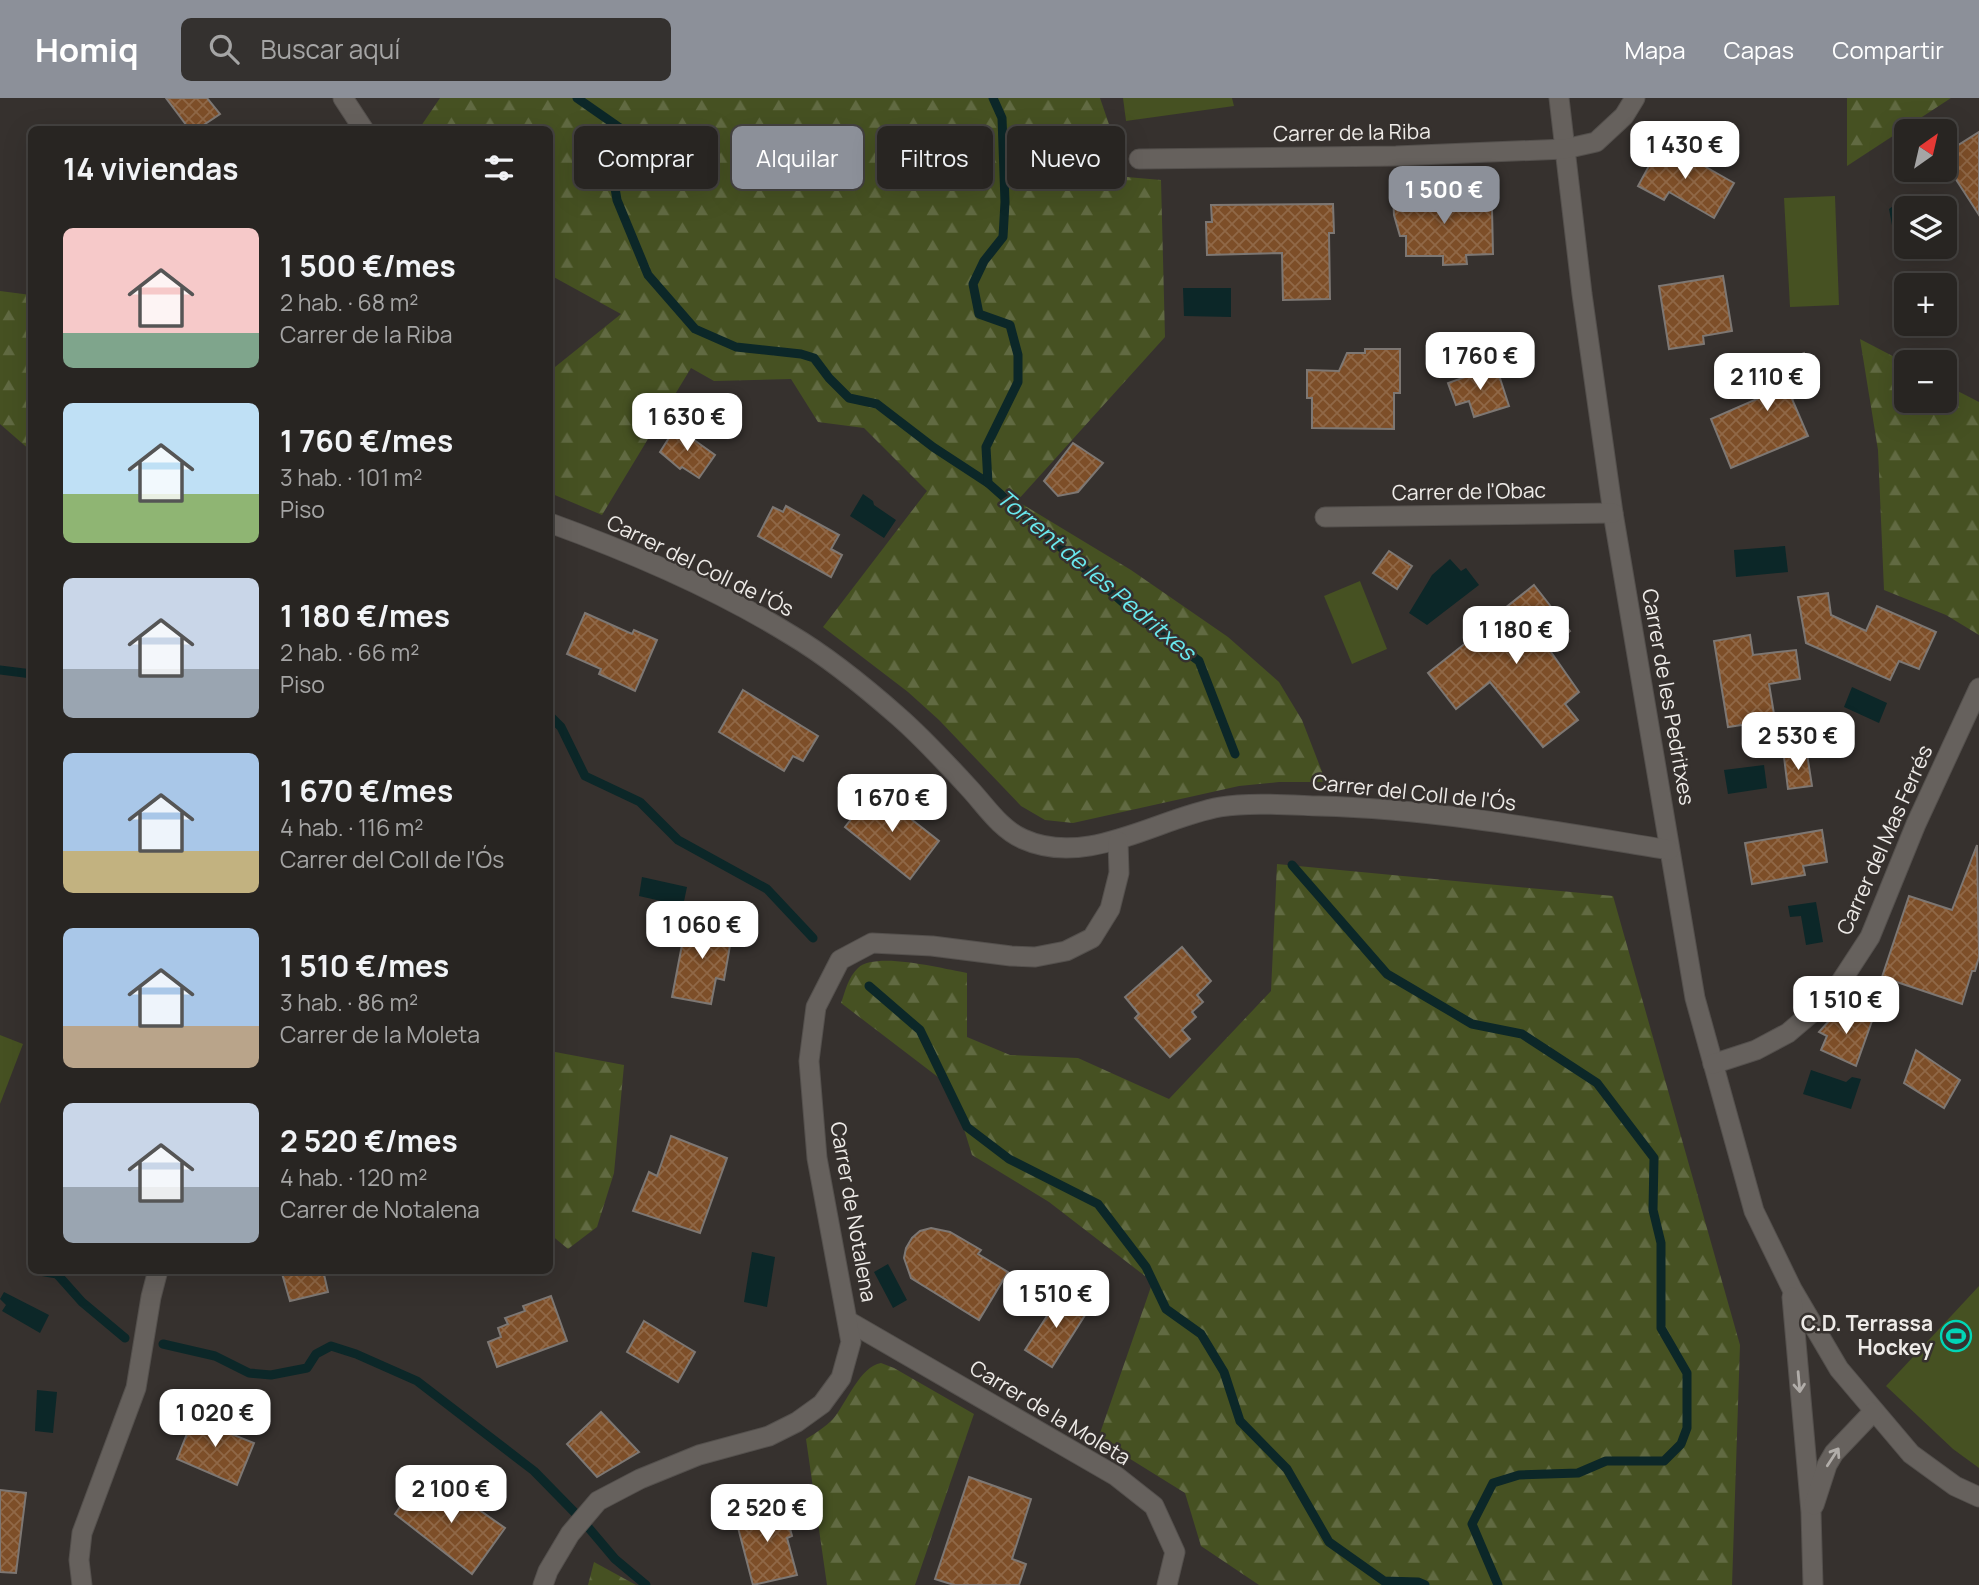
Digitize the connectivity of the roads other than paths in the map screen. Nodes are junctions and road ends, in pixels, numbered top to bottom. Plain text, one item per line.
1 (343, 98) edge
2 (1559, 98) edge
3 (1634, 98) edge
4 (361, 126) edge
5 (1565, 149) junction
6 (1139, 159) dead end
7 (1613, 513) junction
8 (1325, 517) dead end
9 (553, 524) edge
10 (1979, 688) edge
11 (1118, 841) junction
12 (1670, 850) junction
13 (1713, 1064) junction
14 (157, 1274) edge
15 (1791, 1289) junction
16 (848, 1321) junction
17 (1874, 1412) junction
18 (1979, 1497) edge
19 (1811, 1512) junction
20 (82, 1585) edge
21 (544, 1585) edge
22 (1167, 1585) edge
23 (1813, 1585) edge

1 - 4 street
2 - 5 street, Carrer de les Pedritxes
3 - 5 street, Carrer de la Riba
5 - 6 street, Carrer de la Riba
5 - 7 street, Carrer de les Pedritxes
7 - 8 street, Carrer de l'Obac
7 - 12 street, Carrer de les Pedritxes
9 - 11 street, Carrer del Coll de l'Ós
10 - 13 street, Carrer del Mas Ferrés
11 - 12 street, Carrer del Coll de l'Ós
11 - 16 street, Carrer de Notalena
12 - 13 street, Carrer de les Pedritxes
13 - 15 street, Carrer de les Pedritxes
14 - 20 street
15 - 17 street, Carrer de les Pedritxes
15 -> 19 street, Carrer de les Pedritxes
16 - 21 street, Carrer de Notalena
16 - 22 street, Carrer de la Moleta
17 - 18 street, Carrer de les Pedritxes
19 -> 17 street
19 - 23 street, Carrer de les Pedritxes

